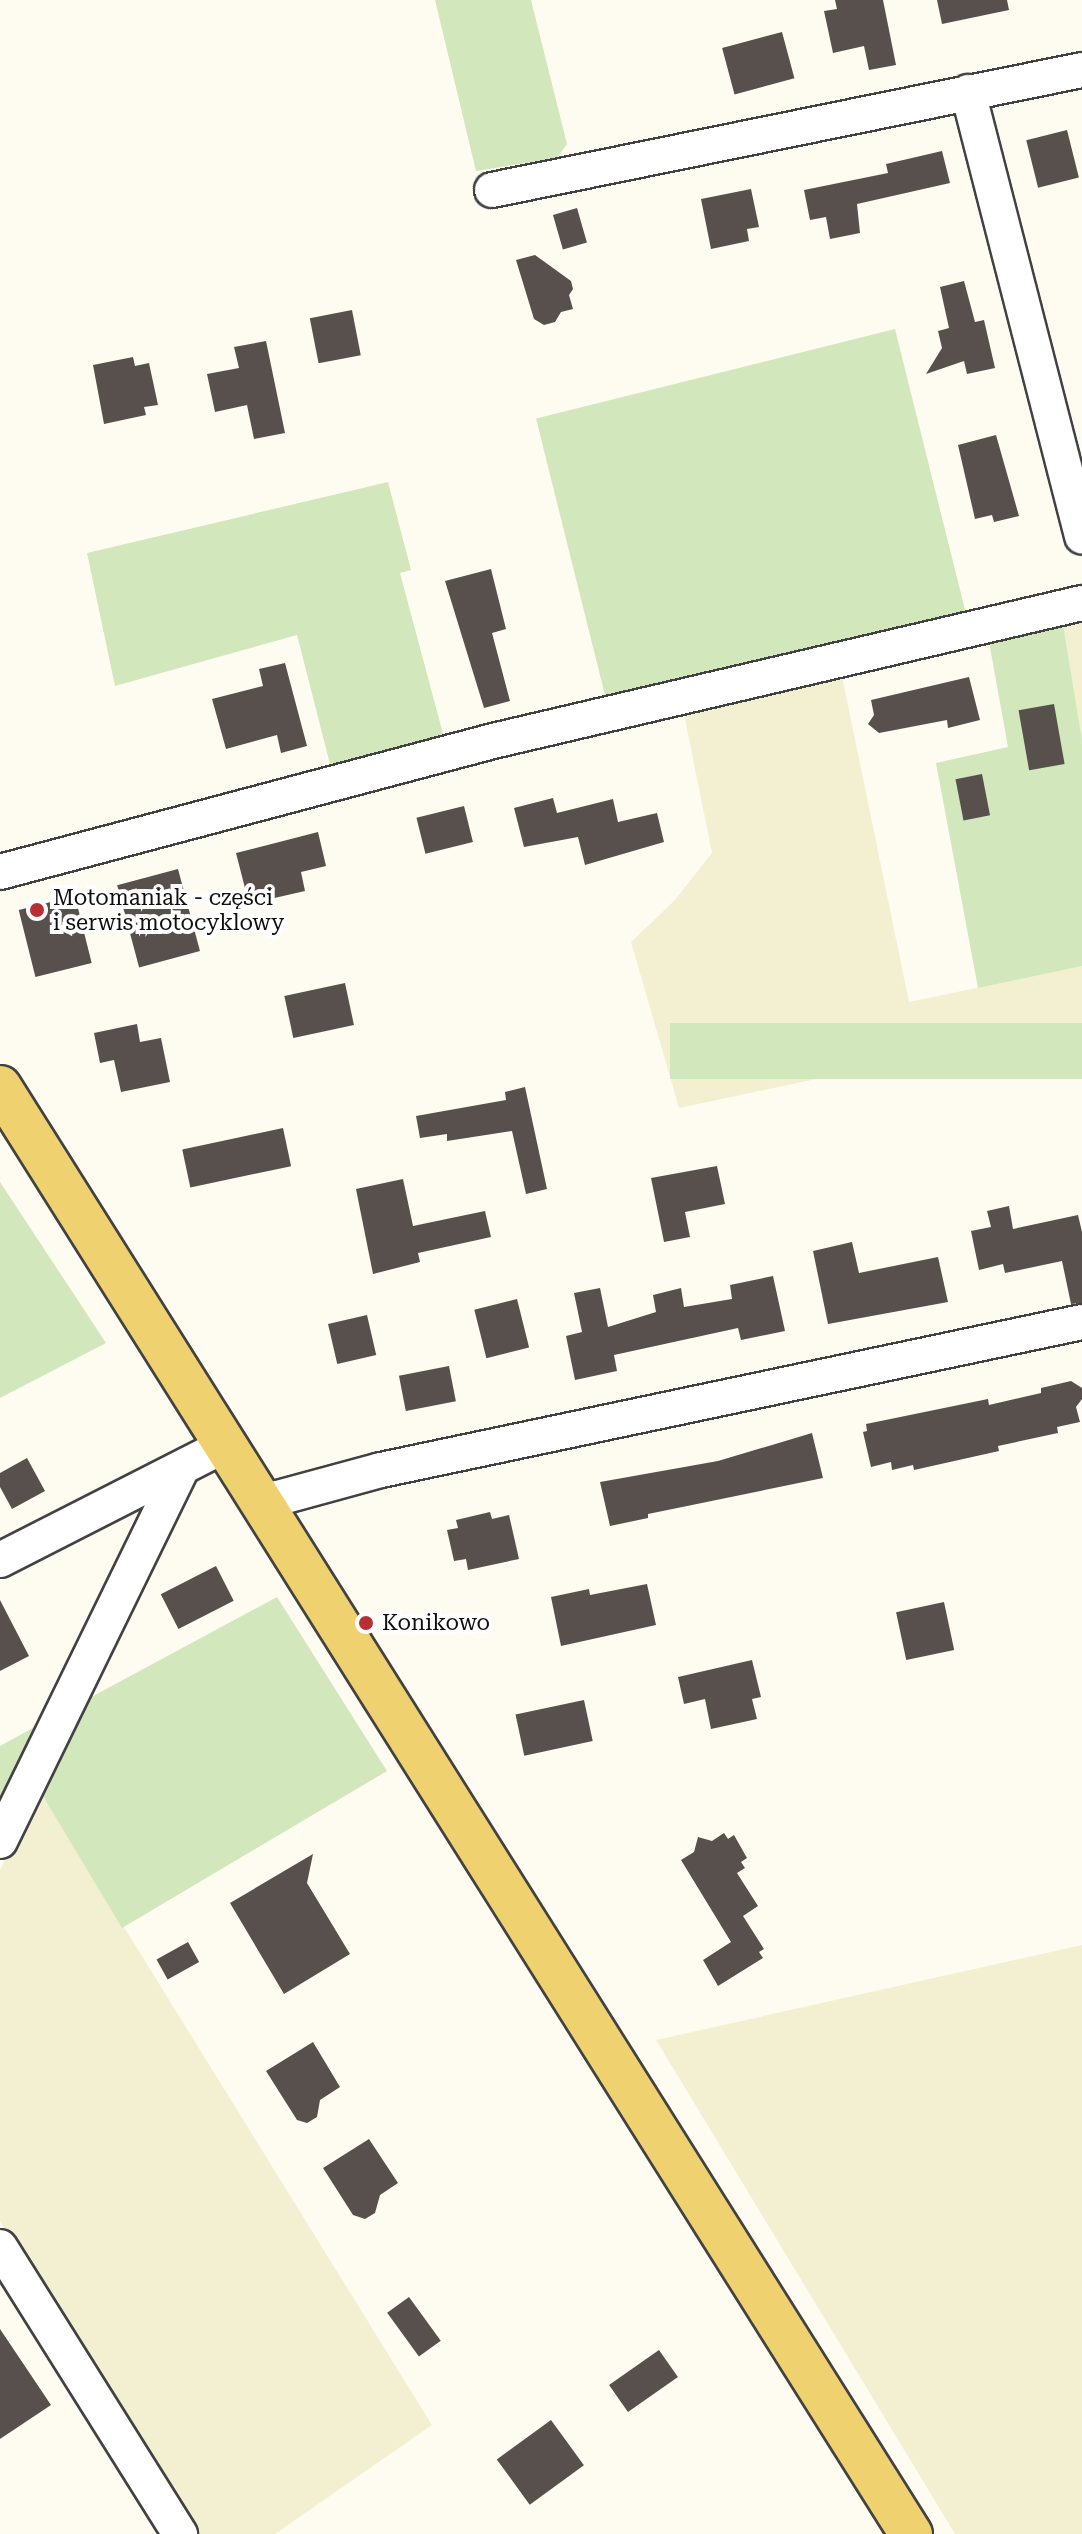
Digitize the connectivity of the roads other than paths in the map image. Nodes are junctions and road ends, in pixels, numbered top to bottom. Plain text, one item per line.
1 (1082, 70) edge
2 (968, 92) junction
3 (492, 190) dead end
4 (1082, 537) edge
5 (1082, 603) edge
6 (0, 872) edge
7 (0, 1087) edge
8 (1082, 1322) edge
9 (226, 1445) junction
10 (182, 1468) junction
11 (265, 1506) junction
12 (0, 1560) edge
13 (0, 1841) edge
14 (0, 2247) edge
15 (180, 2534) edge
16 (911, 2534) edge

1 - 2 street
2 - 3 street
2 - 4 street
5 - 6 street
7 - 9 main road
8 - 11 street
9 - 10 street
9 - 11 main road
10 - 12 street
10 - 13 street
11 - 16 main road
14 - 15 street

